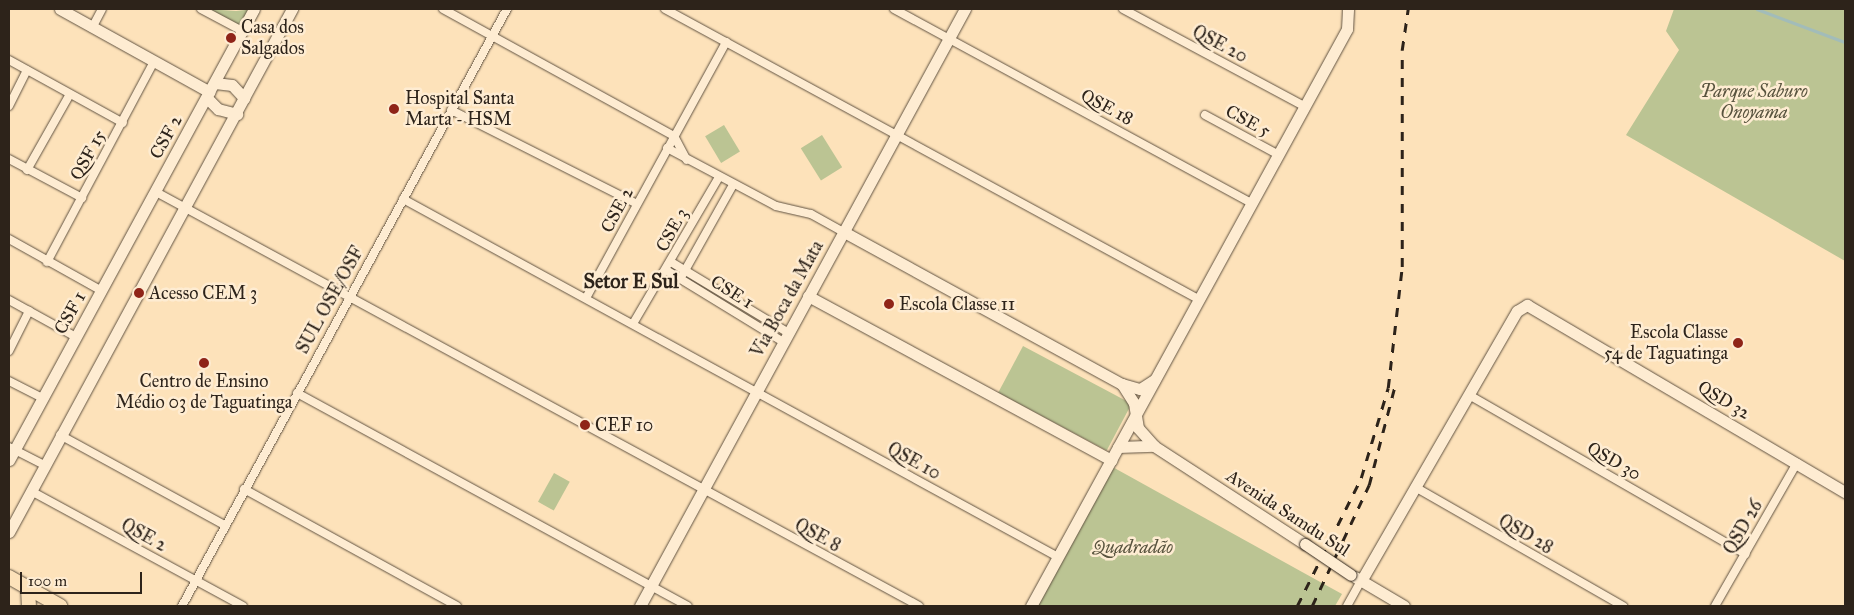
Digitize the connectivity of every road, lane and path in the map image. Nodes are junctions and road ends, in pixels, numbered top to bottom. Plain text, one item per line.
1 (60, 9) edge
2 (102, 9) edge
3 (201, 9) edge
4 (254, 9) edge
5 (292, 9) edge
6 (443, 9) edge
7 (507, 9) edge
8 (665, 9) edge
9 (894, 9) edge
10 (965, 9) edge
11 (1123, 9) edge
12 (1348, 9) edge
13 (92, 28) junction
14 (244, 32) junction
15 (491, 38) junction
16 (948, 39) junction
17 (726, 42) junction
18 (9, 60) edge
19 (154, 62) junction
20 (27, 70) junction
21 (211, 91) junction
22 (70, 94) junction
23 (244, 98) junction
24 (9, 106) edge
25 (1304, 106) junction
26 (450, 110) junction
27 (237, 114) junction
28 (1206, 115) dead end
29 (123, 123) junction
30 (674, 136) junction
31 (898, 136) junction
32 (667, 148) junction
33 (1277, 154) junction
34 (9, 159) edge
35 (688, 160) junction
36 (27, 170) junction
37 (719, 177) junction
38 (733, 185) junction
39 (156, 192) junction
40 (82, 198) junction
41 (403, 200) junction
42 (1250, 202) junction
43 (637, 204) junction
44 (184, 208) junction
45 (844, 232) junction
46 (9, 239) edge
47 (47, 262) junction
48 (671, 262) junction
49 (666, 270) junction
50 (685, 270) junction
51 (681, 278) junction
52 (102, 291) junction
53 (350, 296) junction
54 (808, 296) junction
55 (586, 298) junction
56 (1198, 299) junction
57 (9, 300) edge
58 (29, 311) junction
59 (634, 322) junction
60 (785, 336) junction
61 (76, 337) junction
62 (11, 338) edge
63 (9, 351) edge
64 (1156, 379) junction
65 (9, 381) edge
66 (1122, 384) junction
67 (756, 392) junction
68 (297, 393) junction
69 (1469, 395) junction
70 (43, 398) junction
71 (1137, 416) junction
72 (60, 435) junction
73 (1154, 446) junction
74 (1118, 447) junction
75 (10, 452) edge
76 (1111, 460) junction
77 (1797, 463) junction
78 (44, 465) junction
79 (1415, 487) junction
80 (244, 489) junction
81 (703, 489) junction
82 (31, 490) junction
83 (1845, 492) edge
84 (226, 526) junction
85 (10, 528) edge
86 (1745, 554) junction
87 (1058, 557) junction
88 (9, 577) edge
89 (1356, 578) junction
90 (195, 580) junction
91 (651, 586) junction
92 (28, 588) junction
93 (55, 605) edge
94 (29, 606) edge
95 (182, 606) edge
96 (242, 606) edge
97 (457, 606) edge
98 (640, 606) edge
99 (688, 606) edge
100 (919, 606) edge
101 (1031, 606) edge
102 (1347, 606) edge
103 (1404, 606) edge
104 (1622, 606) edge
105 (1715, 606) edge

1 - 13 street
2 - 13 street
3 - 14 street
4 - 14 street, CSF 2
5 - 23 street
6 - 15 street
7 - 15 street, SUL OSE/OSF
8 - 17 street
9 - 16 street, QSE 18
10 - 16 street, Via Boca da Mata
11 - 25 street, QSE 20
12 - 25 street
13 - 19 street
14 - 21 street, CSF 2
15 - 26 street, SUL OSE/OSF
15 - 30 street
16 - 31 street, Via Boca da Mata
16 - 42 street, QSE 18
17 - 30 street, CSE 2
17 - 31 street
18 - 20 street
19 - 21 street
19 - 29 street, QSF 15
20 - 22 street
20 - 24 street
21 - 23 street
21 - 27 street
21 - 39 street, CSF 2
22 - 29 street
22 - 36 street
23 - 27 street
25 - 33 street
26 - 41 street, SUL OSE/OSF
26 - 43 street
27 - 44 street
28 - 33 street, CSE 5
29 - 40 street, QSF 15
30 - 32 street, CSE 2
30 - 35 street
31 - 45 street, Via Boca da Mata
31 - 56 street
32 - 35 street
32 - 43 street, CSE 2
33 - 42 street
34 - 36 street
35 - 37 street
36 - 40 street
37 - 38 street
37 - 48 street, CSE 3
38 - 45 street
38 - 50 street, CSE 3
39 - 44 street, QSE 8
39 - 52 street, CSF 1
40 - 47 street, QSF 15
41 - 53 street, SUL OSE/OSF
41 - 55 street, QSE 10
42 - 56 street
43 - 55 street, CSE 2
44 - 53 street, QSE 8
44 - 72 street
45 - 54 street, Via Boca da Mata
45 - 66 street
46 - 47 street
47 - 52 street
48 - 49 street, CSE 3
48 - 50 street, CSE 1
49 - 51 street, CSE 1
49 - 59 street, CSE 3
50 - 51 street, CSE 3
50 - 60 street, CSE 1
51 - 60 street, CSE 1
52 - 61 street, CSF 1
53 - 68 street, SUL OSE/OSF
53 - 81 street, QSE 8
54 - 60 street, Via Boca da Mata
54 - 76 street
55 - 59 street, QSE 10
56 - 64 street
57 - 58 street
58 - 61 street
58 - 62 street
59 - 67 street, QSE 10
60 - 67 street, Via Boca da Mata
61 - 70 street, CSF 1
62 - 63 street
64 - 66 street
64 - 71 street
65 - 70 street
66 - 71 street, Avenida Samdu Sul
67 - 81 street, Via Boca da Mata
67 - 87 street, QSE 10
68 - 80 street, SUL OSE/OSF
68 - 91 street
69 - 77 street, QSD 32
69 - 79 street
69 - 86 street, QSD 30
70 - 75 street, CSF 1
71 - 73 street, Avenida Samdu Sul
71 - 74 street
72 - 78 street
72 - 84 street
73 - 74 street
73 - 89 street, Avenida Samdu Sul, bridge
74 - 76 street
75 - 78 street
76 - 87 street
77 - 83 street, QSD 32
77 - 86 street, QSD 26
78 - 82 street
79 - 89 street
79 - 104 street, QSD 28
80 - 84 street, SUL OSE/OSF
80 - 97 street
81 - 91 street, Via Boca da Mata
81 - 100 street, QSE 8
82 - 85 street
82 - 90 street, QSE 2
84 - 90 street, SUL OSE/OSF
86 - 105 street, QSD 26
87 - 101 street
88 - 92 highway
89 - 102 street
89 - 103 street, Avenida Samdu Sul
90 - 95 street, SUL OSE/OSF
90 - 96 street, QSE 2
91 - 98 street, Via Boca da Mata
91 - 99 street
92 - 93 highway
92 - 94 highway

